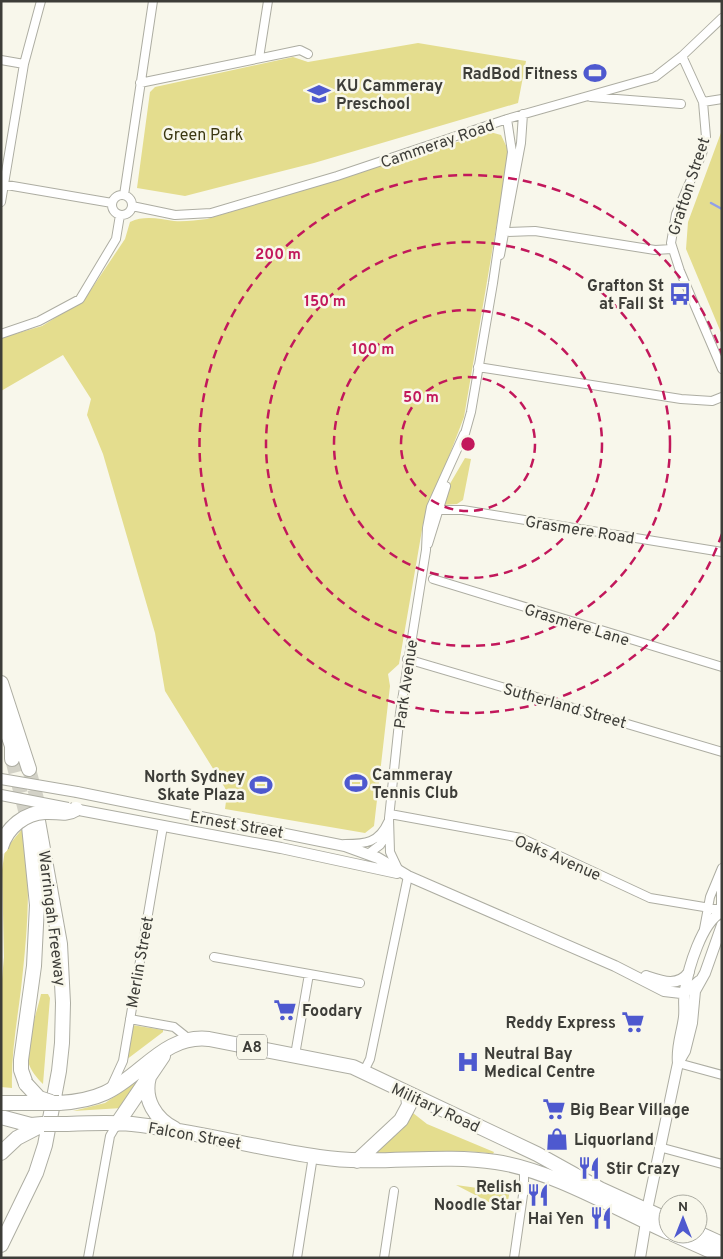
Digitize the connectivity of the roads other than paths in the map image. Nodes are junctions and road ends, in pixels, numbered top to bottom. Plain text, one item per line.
1 (42, 1) edge
2 (154, 1) edge
3 (268, 1) edge
4 (722, 18) edge
5 (308, 54) dead end
6 (682, 56) junction
7 (260, 58) junction
8 (1, 60) edge
9 (24, 64) junction
10 (140, 83) junction
11 (623, 86) junction
12 (587, 96) junction
13 (722, 99) edge
14 (626, 100) junction
15 (703, 102) junction
16 (681, 104) dead end
17 (523, 114) junction
18 (507, 119) junction
19 (3, 184) edge
20 (124, 194) junction
21 (1, 202) edge
22 (112, 203) junction
23 (132, 206) junction
24 (120, 215) junction
25 (505, 232) junction
26 (672, 249) junction
27 (495, 271) junction
28 (1, 334) edge
29 (478, 367) junction
30 (722, 369) edge
31 (722, 397) edge
32 (464, 434) junction
33 (437, 510) junction
34 (426, 550) junction
35 (722, 552) edge
36 (433, 579) dead end
37 (408, 659) junction
38 (722, 667) edge
39 (1, 683) edge
40 (1, 714) edge
41 (722, 752) edge
42 (1, 779) edge
43 (1, 795) edge
44 (77, 809) junction
45 (166, 811) junction
46 (389, 816) junction
47 (163, 826) junction
48 (389, 827) junction
49 (337, 843) junction
50 (1, 847) edge
51 (294, 850) junction
52 (368, 854) junction
53 (399, 870) junction
54 (721, 870) edge
55 (408, 876) junction
56 (707, 908) junction
57 (721, 911) edge
58 (720, 929) edge
59 (704, 931) junction
60 (214, 957) dead end
61 (615, 966) junction
62 (692, 967) junction
63 (309, 974) junction
64 (699, 981) junction
65 (360, 983) dead end
66 (684, 992) junction
67 (130, 1019) junction
68 (189, 1039) junction
69 (169, 1047) junction
70 (295, 1055) junction
71 (678, 1063) junction
72 (360, 1070) junction
73 (722, 1075) edge
74 (149, 1076) junction
75 (106, 1093) junction
76 (408, 1094) junction
77 (66, 1102) junction
78 (1, 1104) edge
79 (1, 1116) edge
80 (92, 1123) junction
81 (38, 1124) junction
82 (117, 1124) junction
83 (481, 1128) junction
84 (182, 1131) junction
85 (109, 1142) junction
86 (659, 1147) junction
87 (1, 1153) edge
88 (313, 1156) junction
89 (357, 1160) junction
90 (722, 1164) edge
91 (524, 1168) junction
92 (394, 1190) dead end
93 (646, 1216) junction
94 (658, 1218) edge
95 (658, 1225) edge
96 (708, 1238) edge
97 (695, 1244) edge
98 (722, 1244) edge
99 (1, 1245) edge
100 (722, 1256) edge
101 (88, 1258) edge
102 (297, 1258) edge
103 (384, 1258) edge
104 (514, 1258) edge
105 (640, 1258) edge

1 - 9 street
2 - 10 street
3 - 7 street
4 - 6 street, Cammeray Road
5 - 7 street
6 - 11 street, Cammeray Road
6 - 15 street, Grafton Street
7 - 10 street
8 - 9 street
9 - 19 street
10 - 20 street
11 - 12 street, Cammeray Road
11 - 14 street
12 - 14 street
12 - 17 street, Cammeray Road
13 - 15 street
14 - 16 street
15 - 26 street, Grafton Street
17 - 18 street, Cammeray Road
17 - 25 street, Park Avenue
18 - 23 street, Cammeray Road
18 - 27 street, Park Avenue
19 - 21 street
19 - 22 street
20 - 22 street
20 - 23 street
22 - 24 street
23 - 24 street
24 - 28 street
25 - 26 street
25 - 27 street, Park Avenue
26 - 30 street, Grafton Street
27 - 29 street, Park Avenue
29 - 31 street
29 - 32 street, Park Avenue
32 - 33 street, Park Avenue
32 - 34 street, Park Avenue
33 - 34 street, Park Avenue
33 - 35 street, Grasmere Road
34 - 37 street, Park Avenue
36 - 38 street, Grasmere Lane
37 - 41 street, Sutherland Street
37 - 46 street, Park Avenue
39 - 40 highway
42 - 45 main road, Ernest Street, bridge
43 - 44 main road, Ernest Street, bridge
44 - 47 main road, Ernest Street
44 - 50 highway, bridge
45 - 47 main road
45 - 49 main road, Ernest Street
46 - 48 street, Park Avenue
46 - 49 street, Park Avenue
46 - 56 street, Oaks Avenue
47 - 51 main road, Ernest Street
47 - 67 street, Merlin Street
48 - 52 street
48 - 53 street, Park Avenue
49 - 52 main road, Ernest Street
51 - 52 main road
51 - 55 main road, Ernest Street
52 - 53 main road, Ernest Street
53 - 55 main road, Ernest Street
54 - 56 street
54 - 57 street
55 - 61 main road, Ernest Street
55 - 72 street
56 - 57 street, Oaks Avenue
56 - 59 street
57 - 58 main road
57 - 59 main road
58 - 64 main road
59 - 62 main road
60 - 63 street
61 - 62 main road, Ernest Street
61 - 66 main road, Ernest Street
62 - 66 main road
63 - 65 street
63 - 70 street
64 - 66 main road
64 - 71 main road
66 - 71 main road
67 - 68 street, Military Road
67 - 75 street, Merlin Street
68 - 69 highway, Military Road / A8
68 - 70 highway, Military Road / A8
69 - 74 highway
69 - 75 highway, Military Road / A8
70 - 72 highway, Military Road / A8
71 - 73 street
71 - 86 main road
72 - 76 highway, Military Road / A8
74 - 82 highway
74 - 84 highway
75 - 77 highway, Military Road / A8
76 - 83 highway, Military Road / A8
76 - 89 highway
77 - 78 highway, Military Road / A8, bridge
77 - 99 highway, Warringah Freeway, bridge
79 - 81 highway
80 - 81 highway, Falcon Street / A8, bridge
80 - 82 highway, Falcon Street / A8
80 - 85 street
81 - 87 highway
82 - 84 highway, Falcon Street / A8
82 - 85 street
83 - 91 highway
83 - 93 highway, Military Road / A8
84 - 88 highway, Falcon Street / A8
85 - 101 street
86 - 90 street
86 - 93 main road
88 - 89 highway, Falcon Street / A8
88 - 102 street
89 - 91 highway, Military Road / A8
91 - 93 highway, Military Road / A8
91 - 104 street
92 - 103 street
93 - 94 highway, Military Road / A8
93 - 95 highway, Military Road / A8
93 - 105 main road
96 - 98 highway
97 - 100 highway

